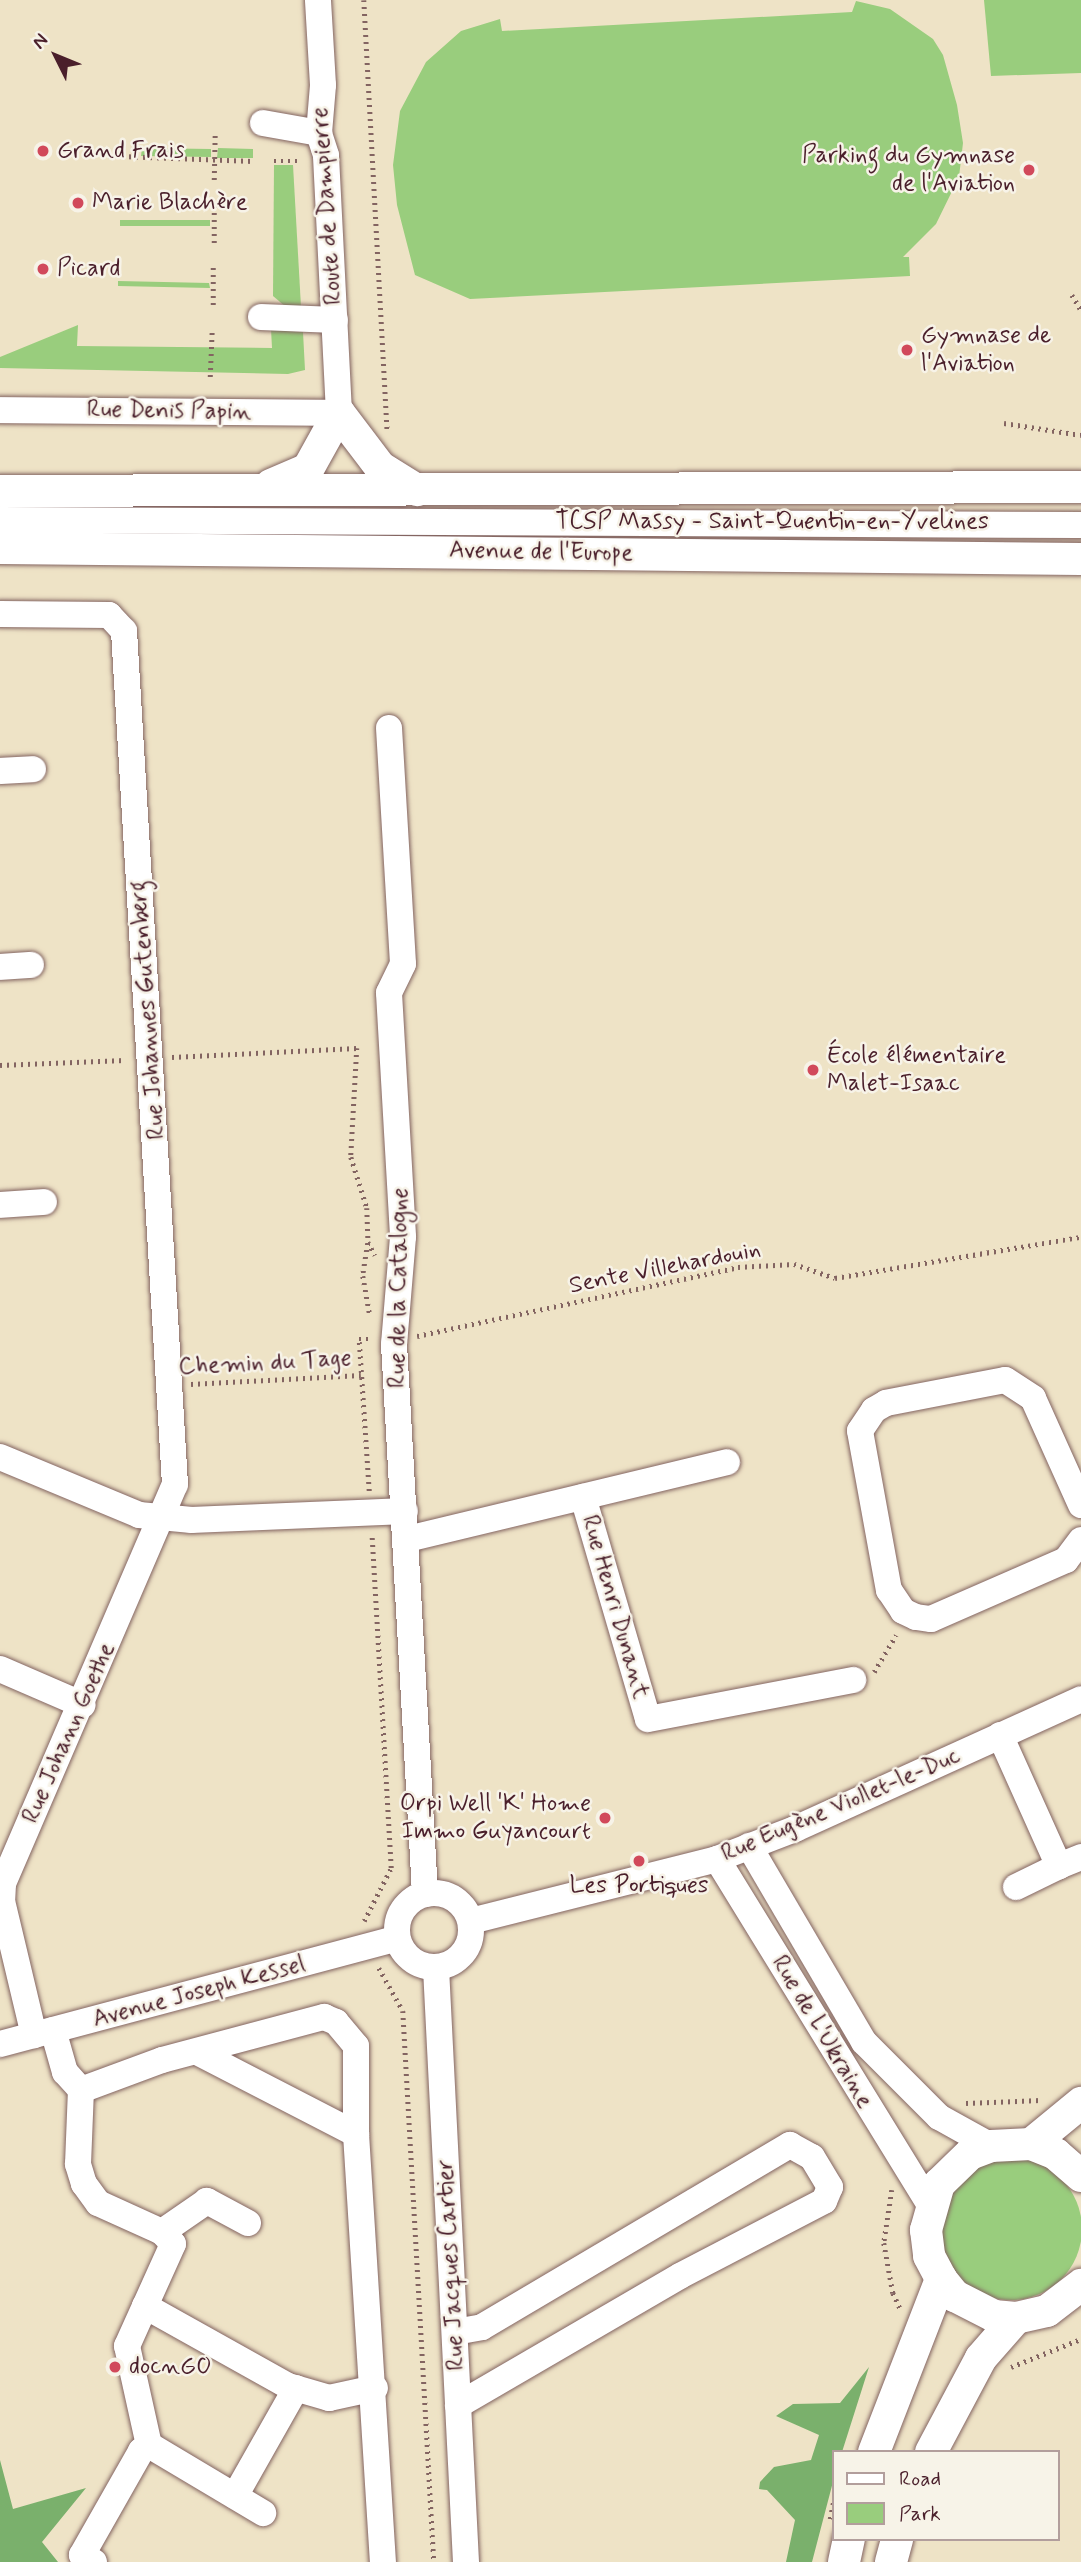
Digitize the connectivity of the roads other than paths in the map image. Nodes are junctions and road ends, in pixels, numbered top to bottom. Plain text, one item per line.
1 (318, 0) edge
2 (318, 99) junction
3 (263, 123) dead end
4 (292, 127) junction
5 (319, 133) junction
6 (261, 317) dead end
7 (335, 320) junction
8 (0, 410) edge
9 (339, 413) junction
10 (1081, 487) edge
11 (264, 489) junction
12 (0, 491) edge
13 (418, 491) junction
14 (0, 520) edge
15 (1081, 525) edge
16 (0, 548) edge
17 (1081, 559) edge
18 (0, 614) edge
19 (389, 728) dead end
20 (33, 769) dead end
21 (0, 771) edge
22 (31, 965) dead end
23 (0, 967) edge
24 (44, 1202) dead end
25 (0, 1205) edge
26 (0, 1457) edge
27 (727, 1462) dead end
28 (1079, 1495) edge
29 (583, 1497) junction
30 (405, 1511) junction
31 (162, 1517) junction
32 (407, 1539) junction
33 (1081, 1540) edge
34 (0, 1669) edge
35 (853, 1680) road end
36 (1081, 1699) edge
37 (83, 1705) junction
38 (1000, 1735) junction
39 (749, 1846) junction
40 (717, 1860) junction
41 (1070, 1861) edge
42 (1, 1884) edge
43 (1016, 1887) dead end
44 (425, 1894) junction
45 (471, 1921) junction
46 (397, 1938) junction
47 (436, 1968) junction
48 (43, 2032) junction
49 (0, 2044) edge
50 (197, 2052) junction
51 (81, 2090) junction
52 (1081, 2103) edge
53 (356, 2134) junction
54 (1031, 2144) junction
55 (990, 2146) junction
56 (1081, 2176) edge
57 (929, 2204) junction
58 (248, 2223) dead end
59 (162, 2232) junction
60 (941, 2279) junction
61 (1075, 2298) edge
62 (145, 2306) junction
63 (1016, 2318) junction
64 (455, 2332) junction
65 (296, 2388) junction
66 (375, 2388) junction
67 (458, 2405) junction
68 (149, 2445) junction
69 (875, 2450) edge
70 (932, 2450) edge
71 (235, 2496) junction
72 (263, 2513) dead end
73 (849, 2541) edge
74 (896, 2541) edge
75 (94, 2562) edge
76 (383, 2562) edge
77 (466, 2562) edge
78 (844, 2562) edge
79 (891, 2562) edge

1 - 2 street, Route de Dampierre
2 - 4 street
2 - 5 street, Route de Dampierre
3 - 4 street
4 - 5 street
5 - 7 street, Route de Dampierre
6 - 7 street
7 - 9 street, Route de Dampierre
8 - 9 street, Rue Denis Papin
9 - 11 main road
9 - 13 main road
10 - 13 main road
11 - 12 main road
11 - 13 main road
14 - 15 street, TCSP Massy - Saint-Quentin-en-Yvelines
16 - 17 main road, Avenue de l'Europe
18 - 31 street, Rue Johannes Gutenberg
19 - 30 street, Rue de la Catalogne
20 - 21 street
22 - 23 street
24 - 25 street
26 - 31 street
27 - 29 street, Rue Henri Dunant
28 - 33 street
29 - 32 street, Rue Henri Dunant
29 - 35 street, Rue Henri Dunant
30 - 31 street
30 - 32 street, Rue de la Catalogne
31 - 37 street, Rue Johann Goethe
32 - 44 street, Rue de la Catalogne
34 - 37 street
36 - 38 street, Rue Eugène Viollet-le-Duc
37 - 42 street, Rue Johann Goethe
38 - 39 street, Rue Eugène Viollet-le-Duc
38 - 41 street
39 - 40 street, Rue Eugène Viollet-le-Duc
39 - 55 street, Rue de L'Ukraine
40 - 45 street, Rue Eugène Viollet-le-Duc
40 - 57 street, Rue de L'Ukraine
41 - 43 street
42 - 48 street, Rue Johann Goethe
44 - 45 street
44 - 46 street
45 - 47 street
46 - 47 street
46 - 48 street, Avenue Joseph Kessel
47 - 64 street, Rue Jacques Cartier
48 - 49 street, Avenue Joseph Kessel
48 - 51 street, Rue Johann Goethe
50 - 51 street
50 - 53 street
50 - 53 street
51 - 59 street
52 - 54 main road
53 - 66 street
54 - 55 main road
54 - 56 main road
55 - 57 main road
57 - 60 main road
58 - 59 street
59 - 62 street
60 - 63 main road
60 - 69 main road
61 - 63 main road
62 - 65 street
62 - 68 street
63 - 70 main road
64 - 67 street, Rue Jacques Cartier
64 - 67 street
65 - 66 street
65 - 71 street
66 - 76 street
67 - 77 street, Rue Jacques Cartier
68 - 71 street
68 - 75 street
71 - 72 street
73 - 78 main road
74 - 79 main road

